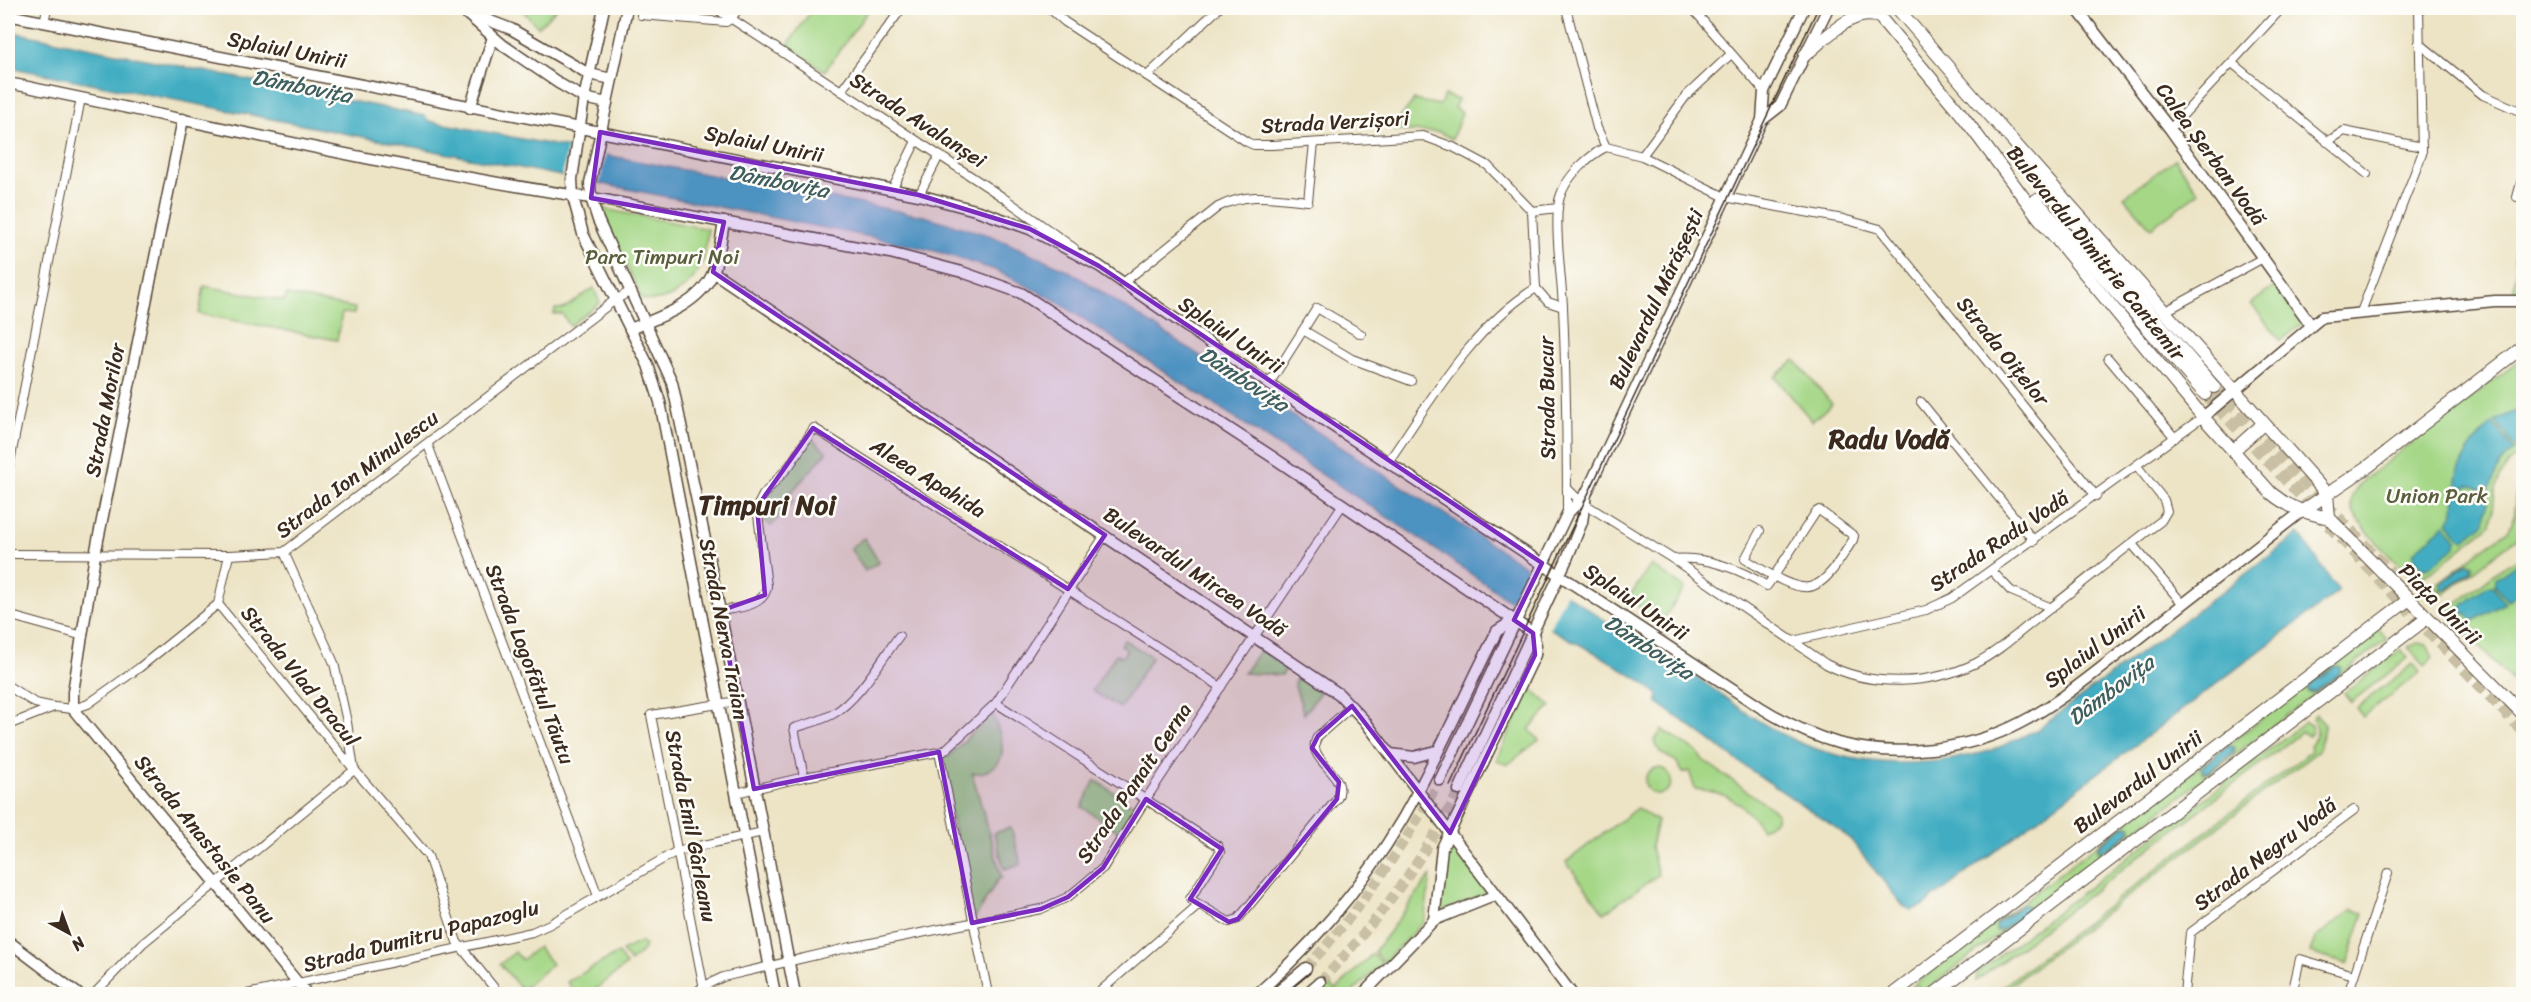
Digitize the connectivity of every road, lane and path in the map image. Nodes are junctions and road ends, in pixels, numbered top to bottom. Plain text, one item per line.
1 (47, 8) edge
2 (603, 8) edge
3 (627, 8) edge
4 (716, 8) edge
5 (739, 8) edge
6 (902, 8) edge
7 (1049, 8) edge
8 (1219, 8) edge
9 (1566, 8) edge
10 (1692, 8) edge
11 (1804, 8) edge
12 (1828, 8) edge
13 (1897, 8) edge
14 (2076, 8) edge
15 (2282, 8) edge
16 (2419, 8) edge
17 (463, 10) edge
18 (1876, 12) edge
19 (8, 15) edge
20 (641, 15) dead end
21 (731, 19) junction
22 (44, 23) junction
23 (493, 37) junction
24 (2420, 43) junction
25 (1731, 54) junction
26 (1805, 55) junction
27 (2232, 63) junction
28 (589, 74) junction
29 (1147, 76) junction
30 (612, 79) junction
31 (8, 83) edge
32 (841, 91) junction
33 (1764, 91) junction
34 (81, 98) junction
35 (584, 98) junction
36 (607, 103) junction
37 (1979, 103) junction
38 (470, 108) junction
39 (2523, 113) edge
40 (1962, 115) junction
41 (183, 119) junction
42 (1762, 120) junction
43 (580, 129) junction
44 (2170, 129) junction
45 (600, 132) junction
46 (916, 141) junction
47 (2327, 142) junction
48 (1314, 143) junction
49 (1606, 147) junction
50 (2422, 147) junction
51 (939, 156) junction
52 (1642, 156) junction
53 (2523, 172) edge
54 (2367, 174) dead end
55 (892, 190) junction
56 (919, 195) junction
57 (573, 197) junction
58 (1725, 197) junction
59 (2517, 197) dead end
60 (591, 198) junction
61 (1558, 208) junction
62 (1532, 211) junction
63 (724, 222) junction
64 (2263, 258) junction
65 (1099, 266) junction
66 (713, 272) junction
67 (1123, 283) junction
68 (1536, 288) junction
69 (631, 291) junction
70 (615, 300) junction
71 (2523, 301) edge
72 (1563, 307) junction
73 (2164, 312) junction
74 (2361, 312) junction
75 (646, 323) junction
76 (2312, 325) junction
77 (630, 329) junction
78 (1303, 330) junction
79 (1362, 334) dead end
80 (2523, 346) edge
81 (2108, 358) dead end
82 (1411, 381) dead end
83 (1269, 384) junction
84 (2234, 391) junction
85 (1921, 402) dead end
86 (2203, 417) junction
87 (2263, 424) junction
88 (2175, 438) junction
89 (428, 445) junction
90 (2233, 451) junction
91 (1388, 462) junction
92 (2137, 466) junction
93 (8, 472) edge
94 (1567, 488) junction
95 (2327, 494) junction
96 (2096, 495) junction
97 (1584, 499) junction
98 (1343, 504) junction
99 (2301, 512) junction
100 (1567, 514) junction
101 (2329, 518) junction
102 (1760, 531) dead end
103 (1105, 535) junction
104 (2034, 541) junction
105 (2132, 543) junction
106 (284, 552) junction
107 (8, 554) edge
108 (95, 555) junction
109 (229, 555) junction
110 (1673, 559) junction
111 (1540, 568) junction
112 (1992, 572) junction
113 (1774, 576) junction
114 (1557, 579) junction
115 (1068, 589) junction
116 (2408, 600) junction
117 (218, 604) junction
118 (2183, 604) junction
119 (1491, 605) junction
120 (2052, 608) junction
121 (720, 611) junction
122 (8, 615) edge
123 (1517, 615) junction
124 (2426, 619) junction
125 (1535, 628) junction
126 (1497, 631) junction
127 (82, 636) junction
128 (899, 636) dead end
129 (1255, 636) junction
130 (1793, 641) junction
131 (8, 686) edge
132 (1221, 687) junction
133 (737, 701) junction
134 (996, 703) junction
135 (719, 704) junction
136 (1352, 706) junction
137 (54, 707) junction
138 (73, 709) junction
139 (2523, 716) edge
140 (8, 725) edge
141 (939, 752) junction
142 (1436, 752) junction
143 (1390, 754) junction
144 (354, 770) junction
145 (804, 777) junction
146 (1440, 780) tunnel mouth
147 (754, 789) junction
148 (1459, 790) tunnel mouth
149 (1418, 791) junction
150 (736, 793) junction
151 (1146, 799) junction
152 (2354, 810) dead end
153 (763, 832) junction
154 (1450, 833) junction
155 (744, 837) junction
156 (677, 851) junction
157 (2388, 873) dead end
158 (216, 883) junction
159 (1496, 895) junction
160 (598, 896) junction
161 (1199, 905) junction
162 (1434, 920) junction
163 (972, 923) junction
164 (8, 941) edge
165 (461, 948) junction
166 (788, 962) junction
167 (770, 967) junction
168 (1306, 968) tunnel mouth
169 (2354, 975) junction
170 (1320, 982) tunnel mouth
171 (298, 984) junction
172 (705, 990) edge
173 (78, 994) edge
174 (94, 994) edge
175 (247, 994) edge
176 (307, 994) edge
177 (499, 994) edge
178 (694, 994) edge
179 (775, 994) edge
180 (795, 994) edge
181 (988, 994) edge
182 (1097, 994) edge
183 (1257, 994) edge
184 (1275, 994) edge
185 (1306, 994) edge
186 (1363, 994) edge
187 (1572, 994) edge
188 (1893, 994) edge
189 (1934, 994) edge
190 (2184, 994) edge
191 (2292, 994) edge
192 (2348, 994) edge

1 - 22 street
2 - 28 main road, Strada Nerva Traian
3 - 30 main road, Strada Nerva Traian
4 - 21 street, Strada Avalanșei
5 - 21 street
6 - 32 street
7 - 29 street, Strada Verzișori
8 - 29 street
9 - 49 street
10 - 25 street
11 - 33 main road, Bulevardul Mărășești
12 - 26 main road, Bulevardul Mărășești
13 - 37 main road, Bulevardul Dimitrie Cantemir
14 - 44 main road, Calea Șerban Vodă
15 - 27 street
16 - 24 street
17 - 23 main road
17 - 28 main road
18 - 26 main road
18 - 40 main road, Bulevardul Dimitrie Cantemir
19 - 22 main road, Splaiul Unirii
20 - 21 street
21 - 32 street, Strada Avalanșei
22 - 38 main road, Splaiul Unirii
23 - 35 main road
23 - 38 main road
24 - 39 street
24 - 50 street
25 - 33 street
25 - 52 street
26 - 42 main road, Bulevardul Mărășești
27 - 44 street
27 - 47 street
28 - 30 main road
28 - 35 main road, Strada Nerva Traian
29 - 48 street, Strada Verzișori
30 - 36 main road, Strada Nerva Traian
31 - 34 main road
32 - 46 street, Strada Avalanșei
33 - 42 main road, Bulevardul Mărășești
34 - 41 main road
34 - 93 street
35 - 36 main road
35 - 43 main road, Strada Nerva Traian
36 - 45 main road, Strada Nerva Traian
37 - 40 main road
37 - 73 main road, Bulevardul Dimitrie Cantemir
38 - 43 main road, Splaiul Unirii
40 - 86 main road, Bulevardul Dimitrie Cantemir
41 - 57 main road
41 - 108 main road, Strada Morilor
42 - 58 main road, Bulevardul Mărășești
43 - 45 main road, Splaiul Unirii
43 - 57 main road, Strada Nerva Traian
44 - 64 main road, Calea Șerban Vodă
45 - 55 main road, Splaiul Unirii
45 - 60 main road, Strada Nerva Traian
46 - 51 street, Strada Avalanșei
46 - 55 street
47 - 50 street
47 - 54 street
48 - 62 street, Strada Verzișori
48 - 67 street
49 - 52 street
49 - 61 street
50 - 74 street
51 - 56 street
51 - 65 street, Strada Avalanșei
52 - 58 street
53 - 59 street
55 - 56 main road, Splaiul Unirii
56 - 65 main road, Splaiul Unirii
57 - 60 main road
57 - 70 main road, Strada Nerva Traian
58 - 96 street, Strada Oițelor
58 - 97 main road, Bulevardul Mărășești
60 - 63 main road
60 - 69 main road, Strada Nerva Traian
61 - 62 street
61 - 72 street, Strada Bucur
62 - 68 street
63 - 66 main road
63 - 98 main road
64 - 73 street
64 - 76 main road, Calea Șerban Vodă
65 - 67 main road, Splaiul Unirii
66 - 75 main road
66 - 103 main road, Bulevardul Mircea Vodă
67 - 83 main road, Splaiul Unirii
68 - 72 street
68 - 91 street
69 - 70 street, Strada Ion Minulescu
69 - 75 main road, Strada Nerva Traian
70 - 77 main road, Strada Nerva Traian
70 - 89 street, Strada Ion Minulescu
71 - 74 main road
72 - 94 street, Strada Bucur
73 - 84 main road, Bulevardul Dimitrie Cantemir
74 - 76 main road
75 - 77 main road
75 - 121 main road, Strada Nerva Traian
76 - 84 main road
77 - 135 main road, Strada Nerva Traian
78 - 79 street
78 - 82 street
78 - 83 street
80 - 95 main road
81 - 88 street
83 - 91 main road, Splaiul Unirii
84 - 86 main road
84 - 87 main road, Bulevardul Dimitrie Cantemir
85 - 104 street
86 - 88 street, Strada Radu Vodă
86 - 90 main road, Bulevardul Dimitrie Cantemir
87 - 90 main road
87 - 95 main road, Bulevardul Dimitrie Cantemir
88 - 92 street, Strada Radu Vodă
89 - 106 street, Strada Ion Minulescu
89 - 160 street, Strada Logofătul Tăutu
90 - 99 main road, Bulevardul Dimitrie Cantemir
91 - 111 main road, Splaiul Unirii
92 - 96 street, Strada Radu Vodă
92 - 105 street
94 - 97 street, Strada Bucur
94 - 100 street, Strada Bucur
95 - 99 main road
95 - 101 main road
96 - 104 street, Strada Radu Vodă
97 - 100 main road, Bulevardul Mărășești
97 - 110 street
97 - 114 main road, Bulevardul Mărășești
98 - 119 main road
98 - 129 street, Strada Panait Cerna
99 - 101 main road
99 - 118 main road, Splaiul Unirii
100 - 111 main road, Bulevardul Mărășești
101 - 116 main road, Piața Unirii
102 - 113 street
103 - 115 street
103 - 129 main road, Bulevardul Mircea Vodă
104 - 112 street, Strada Radu Vodă
105 - 118 street
105 - 120 street
106 - 109 street, Strada Ion Minulescu
106 - 144 street, Strada Vlad Dracul
107 - 108 street, Strada Ion Minulescu
108 - 109 street, Strada Ion Minulescu
108 - 127 main road, Strada Morilor
109 - 117 street
110 - 113 street
110 - 130 street
111 - 114 main road, Splaiul Unirii
111 - 123 main road, Bulevardul Mărășești
112 - 120 street
112 - 130 street, Strada Radu Vodă
113 - 113 street
114 - 118 main road, Splaiul Unirii
114 - 125 main road, Bulevardul Mărășești
115 - 121 street, Aleea Apahida
115 - 132 street, Aleea Apahida
115 - 134 street
116 - 124 main road, Piața Unirii
116 - 188 main road, Bulevardul Unirii
117 - 138 street
117 - 144 street, Strada Vlad Dracul
119 - 123 main road
119 - 126 main road
120 - 130 street
121 - 133 main road, Strada Nerva Traian
122 - 127 street
123 - 125 main road
123 - 126 main road
123 - 146 main road, Bulevardul Mărășești
124 - 139 main road, Piața Unirii
124 - 189 main road
125 - 148 main road, Bulevardul Mărășești
125 - 154 main road
126 - 142 main road
127 - 138 main road, Strada Morilor
128 - 145 street
129 - 132 street, Strada Panait Cerna
129 - 136 main road, Bulevardul Mircea Vodă
131 - 137 street
132 - 151 street, Strada Panait Cerna
133 - 135 street, Strada Emil Gârleanu
133 - 147 main road, Strada Nerva Traian
134 - 141 street
134 - 151 street
135 - 150 main road, Strada Nerva Traian
135 - 156 street, Strada Emil Gârleanu
136 - 143 main road, Bulevardul Mircea Vodă
136 - 161 street
137 - 138 street
137 - 140 street
138 - 158 main road, Strada Anastasie Panu
141 - 145 street
141 - 163 street
142 - 143 main road
142 - 149 main road
143 - 149 main road, Bulevardul Mircea Vodă
144 - 158 street
144 - 165 street, Strada Vlad Dracul
145 - 147 street
147 - 150 street
147 - 153 main road, Strada Nerva Traian
149 - 154 main road, Bulevardul Mircea Vodă
149 - 183 main road
150 - 155 main road, Strada Nerva Traian
151 - 161 street
151 - 163 street, Strada Panait Cerna
152 - 190 street, Strada Negru Vodă
153 - 155 street, Strada Dumitru Papazoglu
153 - 166 main road, Strada Nerva Traian
154 - 159 main road, Bulevardul Mircea Vodă
154 - 162 main road
155 - 156 street, Strada Dumitru Papazoglu
155 - 167 main road, Strada Nerva Traian
156 - 160 street, Strada Dumitru Papazoglu
156 - 172 street, Strada Emil Gârleanu
157 - 169 street
158 - 171 main road, Strada Anastasie Panu
158 - 174 street
159 - 162 main road
159 - 187 main road, Bulevardul Mircea Vodă
160 - 165 street, Strada Dumitru Papazoglu
161 - 182 street
162 - 186 main road
163 - 166 street, Strada Panait Cerna
163 - 181 street
164 - 173 main road
165 - 171 street, Strada Dumitru Papazoglu
165 - 177 street, Strada Vlad Dracul
166 - 167 street, Strada Panait Cerna
166 - 180 main road, Strada Nerva Traian
167 - 172 street, Strada Panait Cerna
167 - 179 main road, Strada Nerva Traian
168 - 184 main road
169 - 191 street
169 - 192 street
170 - 185 main road
171 - 175 street, Strada Dumitru Papazoglu
171 - 176 main road, Strada Anastasie Panu
172 - 178 street, Strada Panait Cerna

